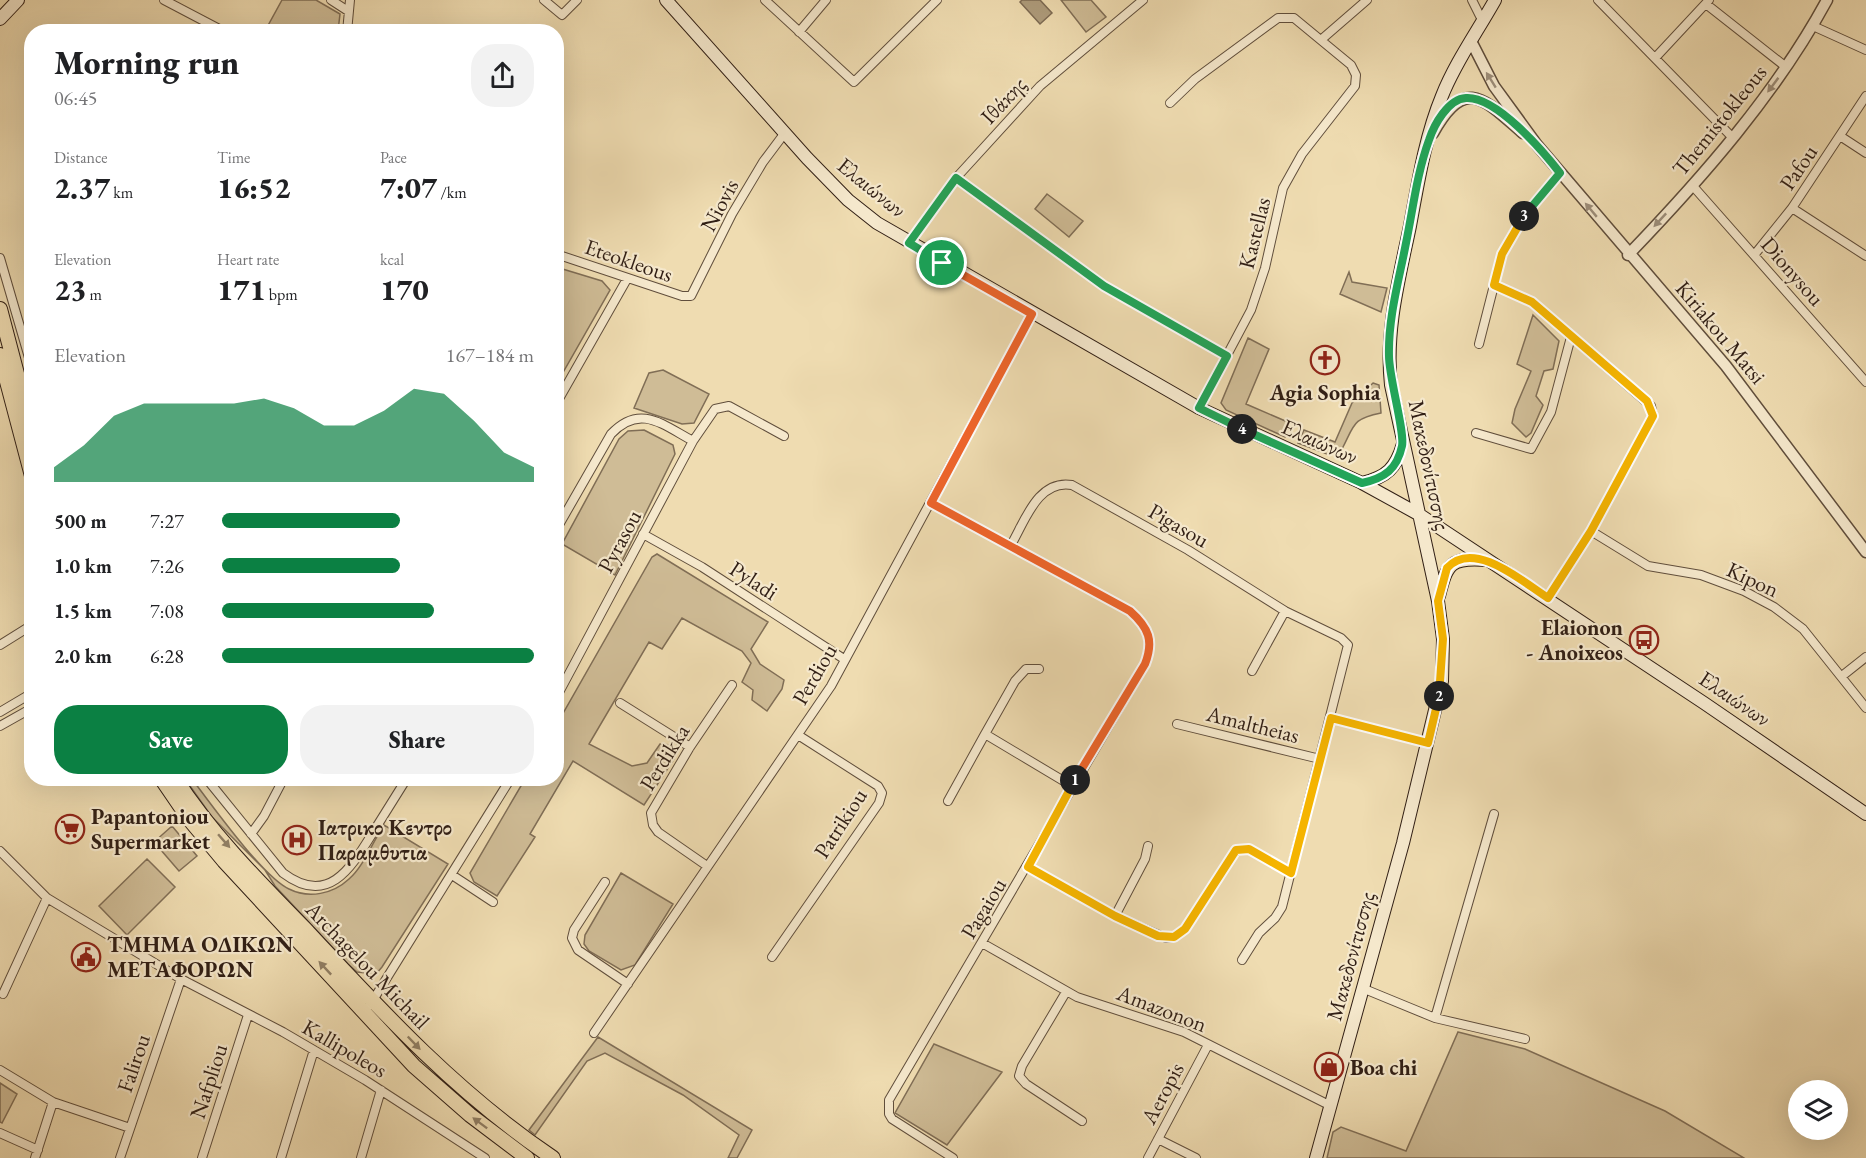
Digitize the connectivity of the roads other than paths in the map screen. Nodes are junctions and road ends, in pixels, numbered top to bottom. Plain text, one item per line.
1 (18, 0) edge
2 (164, 0) edge
3 (331, 0) edge
4 (350, 0) edge
5 (544, 0) edge
6 (577, 0) edge
7 (666, 0) edge
8 (765, 0) edge
9 (826, 0) edge
10 (937, 0) edge
11 (1143, 0) edge
12 (1367, 0) edge
13 (1472, 0) edge
14 (1495, 0) edge
15 (1598, 0) edge
16 (1827, 0) edge
17 (1708, 2) edge
18 (348, 11) junction
19 (0, 19) edge
20 (1482, 22) junction
21 (201, 24) edge
22 (347, 24) edge
23 (1813, 26) junction
24 (799, 32) junction
25 (1322, 39) junction
26 (1471, 41) junction
27 (1866, 50) edge
28 (1655, 58) junction
29 (1786, 67) junction
30 (1866, 96) edge
31 (1170, 103) dead end
32 (784, 134) junction
33 (1840, 136) junction
34 (1732, 137) junction
35 (1429, 139) junction
36 (1537, 145) junction
37 (1866, 153) edge
38 (1560, 173) junction
39 (956, 178) junction
40 (1692, 186) junction
41 (1792, 208) junction
42 (909, 243) junction
43 (1755, 254) junction
44 (1628, 255) junction
45 (1866, 256) edge
46 (564, 257) edge
47 (0, 258) edge
48 (627, 279) junction
49 (1494, 285) junction
50 (691, 296) joint
51 (0, 309) edge
52 (1032, 314) junction
53 (1571, 337) junction
54 (24, 340) edge
55 (1479, 344) dead end
56 (0, 355) edge
57 (1227, 356) junction
58 (1866, 382) edge
59 (564, 390) edge
60 (24, 400) edge
61 (1199, 408) junction
62 (1476, 433) dead end
63 (784, 436) dead end
64 (693, 441) junction
65 (1403, 442) junction
66 (24, 446) edge
67 (1362, 483) junction
68 (931, 503) junction
69 (564, 510) edge
70 (1420, 515) junction
71 (1591, 531) junction
72 (643, 534) junction
73 (1011, 545) junction
74 (1866, 552) edge
75 (1490, 561) junction
76 (1548, 598) junction
77 (1438, 601) junction
78 (1285, 611) junction
79 (24, 630) edge
80 (0, 645) edge
81 (1866, 657) edge
82 (844, 659) junction
83 (1039, 669) dead end
84 (1252, 671) dead end
85 (1842, 676) junction
86 (566, 682) joint
87 (564, 685) edge
88 (732, 685) dead end
89 (24, 698) edge
90 (620, 703) dead end
91 (1866, 708) edge
92 (0, 712) edge
93 (24, 712) edge
94 (1331, 718) junction
95 (1177, 724) dead end
96 (0, 726) edge
97 (985, 734) junction
98 (798, 735) junction
99 (1428, 743) junction
100 (690, 747) junction
101 (1320, 759) junction
102 (166, 786) edge
103 (181, 786) edge
104 (212, 786) edge
105 (280, 786) edge
106 (402, 786) edge
107 (505, 786) edge
108 (1072, 786) junction
109 (948, 801) dead end
110 (1494, 814) dead end
111 (1866, 814) edge
112 (251, 834) junction
113 (1148, 846) dead end
114 (0, 851) edge
115 (707, 866) junction
116 (1028, 867) junction
117 (1291, 873) junction
118 (452, 875) junction
119 (605, 882) dead end
120 (47, 898) junction
121 (493, 902) dead end
122 (1115, 916) junction
123 (982, 943) junction
124 (772, 957) dead end
125 (1242, 960) dead end
126 (181, 980) junction
127 (628, 984) junction
128 (1362, 988) junction
129 (1066, 992) junction
130 (3, 994) dead end
131 (374, 1001) junction
132 (363, 1012) junction
133 (249, 1015) junction
134 (1435, 1018) junction
135 (594, 1033) dead end
136 (1525, 1039) dead end
137 (1208, 1045) junction
138 (314, 1050) junction
139 (0, 1070) edge
140 (381, 1090) junction
141 (53, 1102) junction
142 (1331, 1106) junction
143 (1082, 1122) dead end
144 (130, 1128) junction
145 (0, 1133) edge
146 (1158, 1139) junction
147 (36, 1154) edge
148 (120, 1158) edge
149 (202, 1158) edge
150 (281, 1158) edge
151 (361, 1158) edge
152 (485, 1158) edge
153 (527, 1158) edge
154 (553, 1158) edge
155 (953, 1158) edge
156 (1148, 1158) edge
157 (1196, 1158) edge
158 (1316, 1158) edge

1 - 19 main road
2 - 21 street
3 - 18 street
4 - 18 street
5 - 6 street
7 - 32 main road, Ελαιώνων
8 - 24 street
9 - 24 street
10 - 24 street
11 - 39 street, Ιθάκης
12 - 25 street
13 - 20 street
14 - 20 main road, Μακεδονίτισσης
15 - 28 street
16 - 23 street, Themistokleous
17 - 28 street
17 - 29 street
18 - 22 street
20 - 26 main road, Μακεδονίτισσης
23 - 27 street
23 - 29 street, Themistokleous
25 - 31 street
25 - 57 street, Kastellas
26 - 35 main road, Μακεδονίτισσης
36 -> 26 street, Kiriakou Matsi
28 - 34 street
29 -> 34 street, Themistokleous
30 - 33 street, Pafou
32 - 42 main road, Ελαιώνων
32 - 50 street, Niovis
33 - 37 street
33 - 41 street, Pafou
34 - 40 street, Themistokleous
35 - 36 street, Kiriakou Matsi
35 - 65 main road, Μακεδονίτισσης
36 - 38 street, Kiriakou Matsi
44 -> 38 street, Kiriakou Matsi
38 - 49 street
39 - 42 street, Ιθάκης
39 - 57 street
40 - 43 street, Dionysou
40 -> 44 street, Themistokleous
41 - 43 street, Pafou
41 - 45 street
42 - 52 main road, Ελαιώνων
43 - 58 street, Dionysou
44 - 74 street, Kiriakou Matsi
46 - 48 street, Eteokleous
47 - 54 street
48 - 50 street, Eteokleous
48 - 59 street
49 - 53 street
49 - 55 street
51 - 60 main road
52 - 61 main road, Ελαιώνων
52 - 68 street, Perdiou
53 - 62 street
53 - 71 street
56 - 66 main road
57 - 61 street, Kastellas
61 - 67 main road, Ελαιώνων
63 - 64 street, Pyrasou
64 - 69 street
64 - 72 street, Pyrasou
65 - 67 main road
65 - 70 main road, Μακεδονίτισσης
67 - 70 main road, Ελαιώνων
68 - 73 street, Pagaiou
68 - 82 street, Perdiou
70 - 75 main road, Ελαιώνων
70 - 77 main road, Μακεδονίτισσης
71 - 76 street
71 - 85 street, Kipon
72 - 82 street, Pyladi
72 - 86 street, Pyrasou
73 - 78 street, Pigasou
73 - 108 street, Pagaiou
75 - 76 main road, Ελαιώνων
75 - 77 main road
76 - 111 main road, Ελαιώνων
77 - 99 main road, Μακεδονίτισσης
78 - 84 street
78 - 94 street, Pigasou
79 - 80 street
81 - 85 street
82 - 98 street, Perdiou
83 - 97 street
85 - 91 street, Kipon
86 - 87 street, Pyrasou
88 - 100 street, Perdikka
89 - 92 street
90 - 100 street
93 - 96 street
94 - 99 street
94 - 101 street
95 - 101 street, Amaltheias
97 - 108 street
97 - 109 street
98 - 115 street, Perdiou
98 - 124 street, Patrikiou
99 - 128 main road, Μακεδονίτισσης
100 - 115 street, Perdikka
101 - 117 street
132 -> 102 main road, Archagelou Michail
103 -> 131 main road, Archagelou Michail
104 - 112 street
105 - 112 street
106 - 112 street
107 - 118 street
108 - 116 street, Pagaiou
110 - 134 street
113 - 122 street
114 - 120 street, Kallipoleos
115 - 127 street, Perdiou
116 - 122 street
116 - 123 street, Pagaiou
117 - 122 street
117 - 125 street
118 - 121 street
118 - 131 street
119 - 127 street
120 - 126 street, Kallipoleos
120 - 130 street
123 - 129 street, Amazonon
123 - 155 street, Pagaiou
126 - 133 street, Kallipoleos
126 - 144 street, Falirou
127 - 135 street, Perdiou
128 - 134 street
128 - 142 main road, Μακεδονίτισσης
129 - 137 street, Amazonon
129 - 143 street
131 - 132 street
131 -> 154 main road, Archagelou Michail
153 -> 132 main road, Archagelou Michail
133 - 138 street, Kallipoleos
133 - 149 street, Nafpliou
134 - 136 street
137 - 142 street, Amazonon
137 - 146 street, Aeropis
138 - 140 street, Kallipoleos
138 - 150 street
139 - 141 street
140 - 151 street
140 - 152 street, Kallipoleos
141 - 144 street
141 - 147 street
142 - 158 main road, Μακεδονίτισσης
144 - 148 street, Falirou
145 - 147 street
146 - 156 street, Aeropis
146 - 157 street

